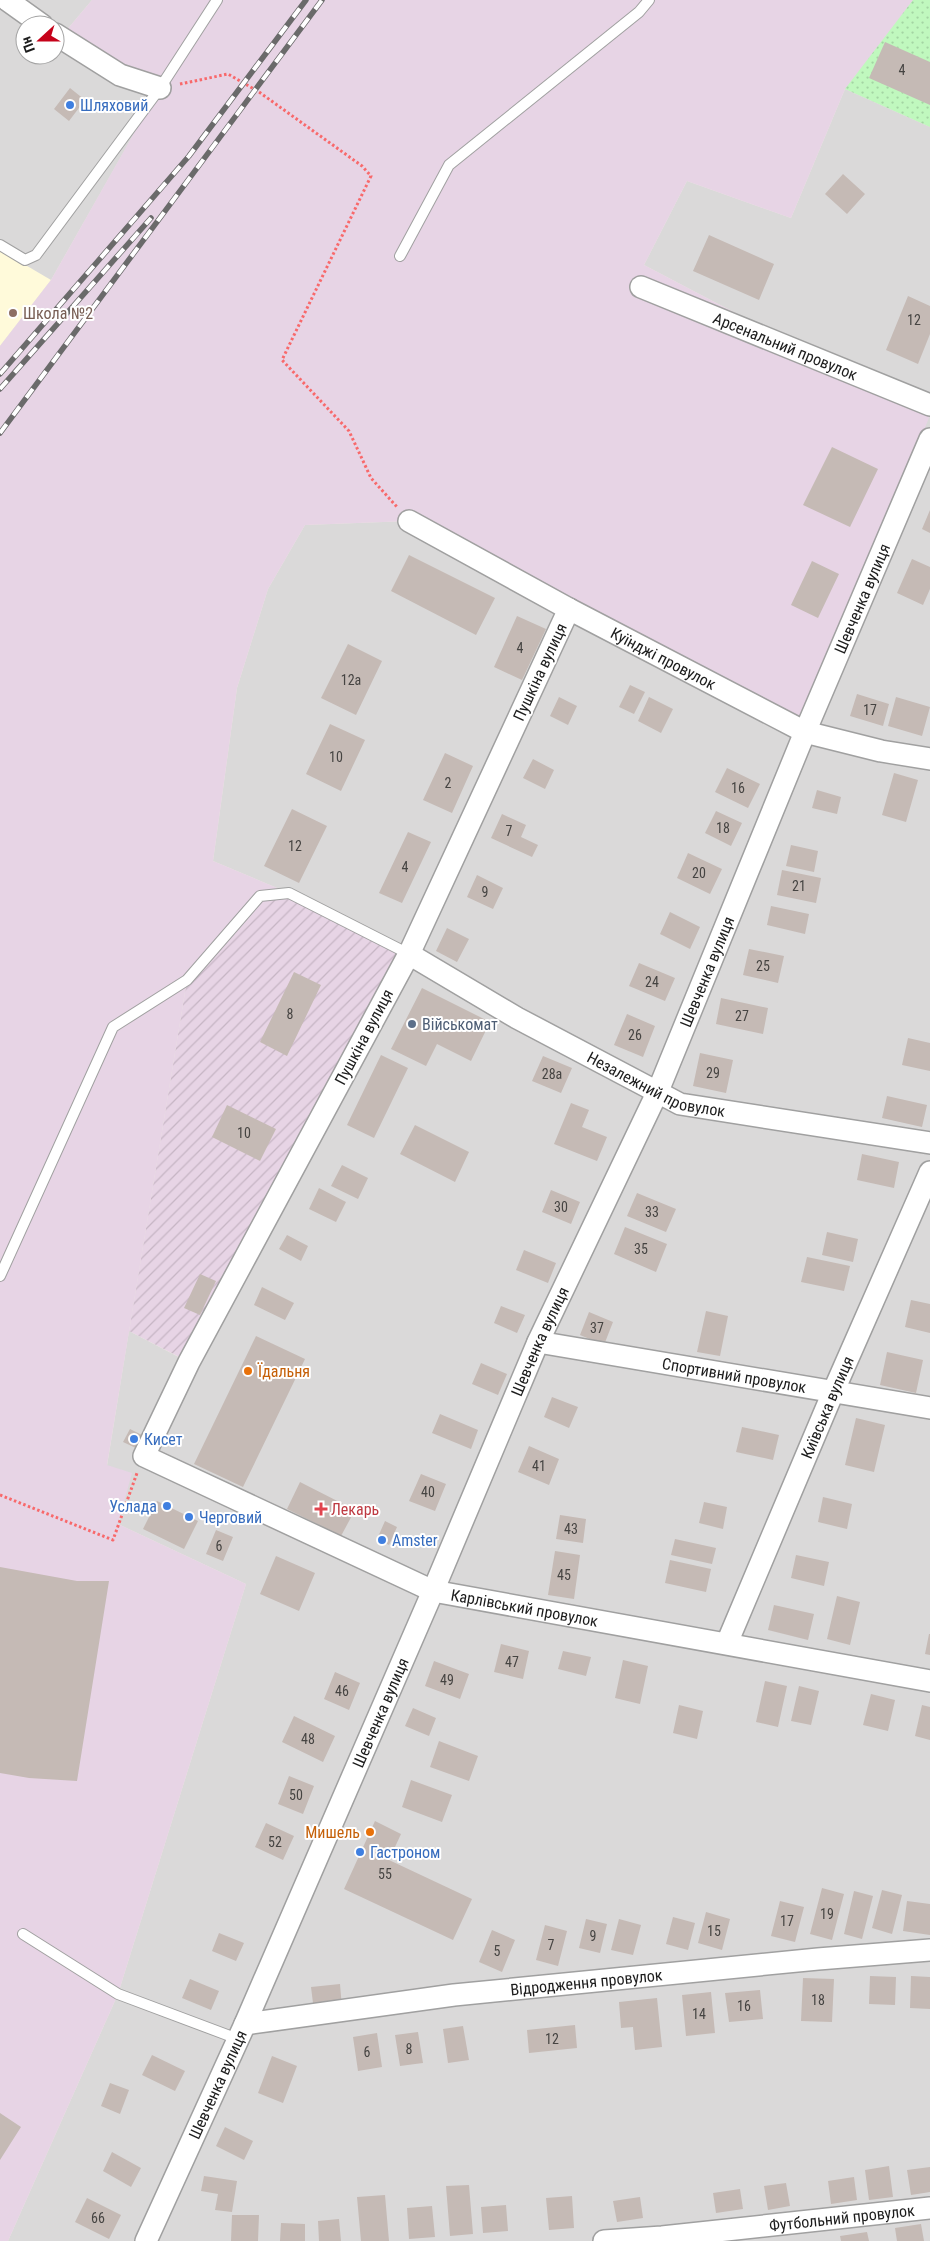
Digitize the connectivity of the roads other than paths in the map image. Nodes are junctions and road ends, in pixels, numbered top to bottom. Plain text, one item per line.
1 (7, 0) edge
2 (217, 0) edge
3 (649, 0) edge
4 (28, 15) edge
5 (65, 40) edge
6 (160, 88) junction
7 (0, 245) edge
8 (400, 256) dead end
9 (642, 287) dead end
10 (930, 405) edge
11 (930, 439) edge
12 (409, 521) road end
13 (569, 609) junction
14 (805, 732) junction
15 (930, 759) edge
16 (409, 954) junction
17 (658, 1091) junction
18 (930, 1143) edge
19 (930, 1172) edge
20 (0, 1276) edge
21 (538, 1342) junction
22 (834, 1390) junction
23 (930, 1408) edge
24 (144, 1456) joint
25 (433, 1591) junction
26 (727, 1644) junction
27 (930, 1681) edge
28 (23, 1934) dead end
29 (930, 1950) edge
30 (241, 2032) junction
31 (930, 2208) edge
32 (146, 2241) edge
33 (604, 2241) edge

1 - 4 street
2 - 6 lane
3 - 8 lane
5 - 6 street
6 - 7 lane
9 - 10 street, Арсенальний провулок
11 - 14 street, Шевченка вулиця
12 - 13 street, Куїнджі провулок
13 - 14 street, Куїнджі провулок
13 - 16 street, Пушкіна вулиця
14 - 15 street, Куїнджі провулок
14 - 17 street, Шевченка вулиця
16 - 17 street, Незалежний провулок
16 - 20 lane
16 - 24 street, Пушкіна вулиця
17 - 18 street, Незалежний провулок
17 - 21 street, Шевченка вулиця
19 - 22 street, Київська вулиця
21 - 22 street, Спортивний провулок
21 - 25 street, Шевченка вулиця
22 - 23 street, Спортивний провулок
22 - 26 street, Київська вулиця
24 - 25 street, Карлівський провулок
25 - 26 street, Карлівський провулок
25 - 30 street, Шевченка вулиця
26 - 27 street, Карлівський провулок
28 - 30 lane
29 - 30 street, Відродження провулок
30 - 32 street, Шевченка вулиця
31 - 33 street, Футбольний провулок

